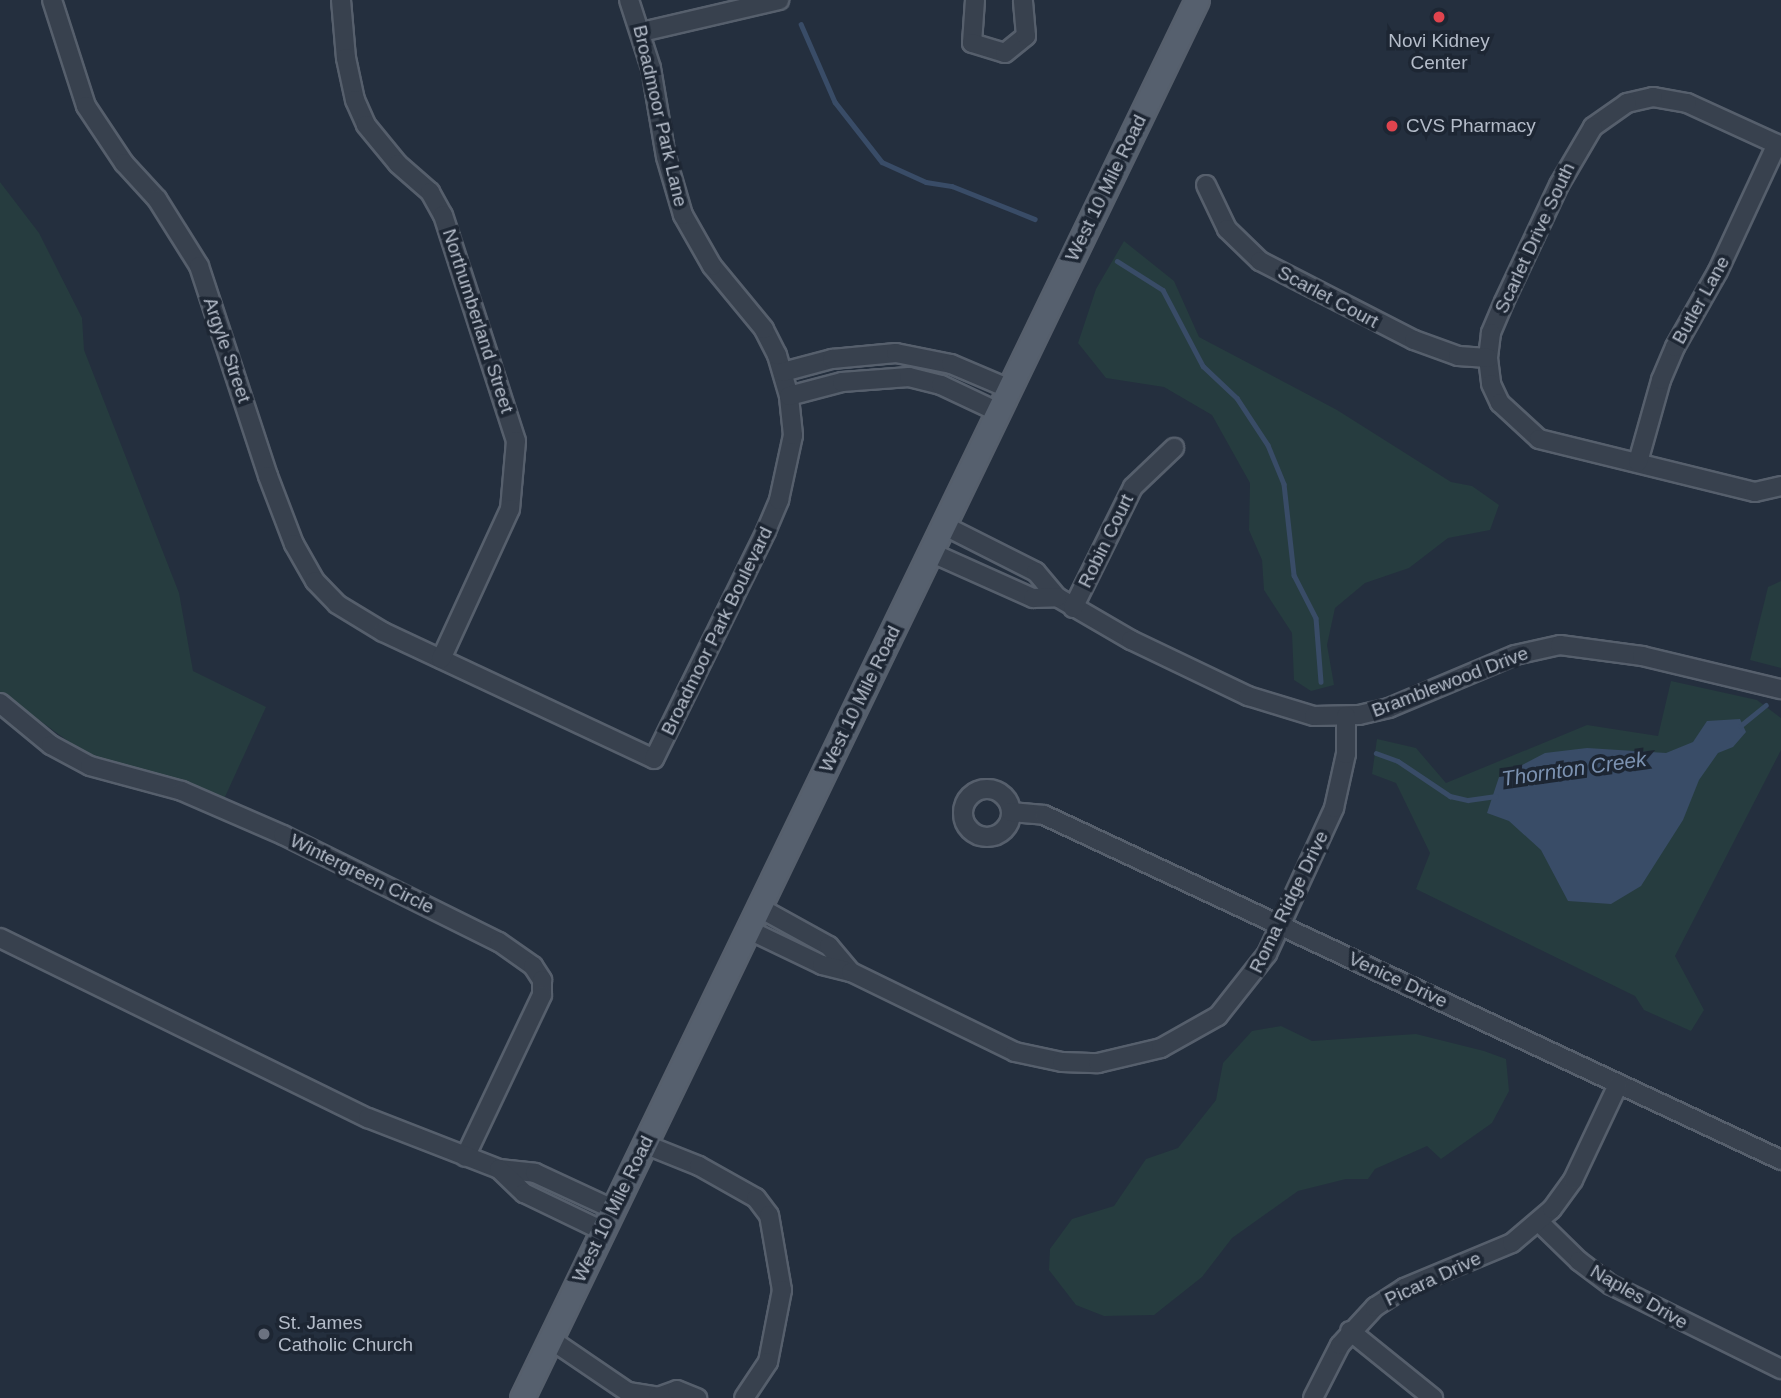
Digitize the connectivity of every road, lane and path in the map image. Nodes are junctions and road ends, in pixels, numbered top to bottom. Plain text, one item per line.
1 (52, 0) edge
2 (341, 0) edge
3 (629, 0) edge
4 (779, 0) edge
5 (975, 0) edge
6 (1023, 0) edge
7 (1197, 0) edge
8 (642, 32) junction
9 (1779, 145) edge
10 (1206, 184) dead end
11 (913, 355) junction
12 (1488, 358) junction
13 (783, 372) junction
14 (909, 377) junction
15 (1010, 389) junction
16 (789, 396) junction
17 (998, 412) junction
18 (1174, 448) dead end
19 (1638, 462) junction
20 (1781, 486) edge
21 (943, 525) junction
22 (930, 552) junction
23 (1057, 597) junction
24 (1073, 608) junction
25 (440, 659) junction
26 (1781, 688) edge
27 (0, 703) edge
28 (1346, 716) junction
29 (1011, 812) dead end
30 (760, 908) junction
31 (1282, 926) junction
32 (749, 930) junction
33 (0, 938) edge
34 (851, 972) junction
35 (1618, 1085) junction
36 (644, 1144) junction
37 (465, 1157) junction
38 (1781, 1160) edge
39 (499, 1169) junction
40 (613, 1209) junction
41 (1539, 1222) junction
42 (603, 1231) junction
43 (1350, 1331) junction
44 (550, 1339) junction
45 (1781, 1369) edge
46 (522, 1398) edge
47 (697, 1398) edge
48 (744, 1398) edge
49 (1313, 1398) edge
50 (1433, 1398) edge

1 - 25 street, Argyle Street
2 - 25 street, Northumberland Street
3 - 8 street, Broadmoor Park Lane
4 - 8 street
5 - 6 street
7 - 15 main road, West 10 Mile Road
8 - 13 street, Broadmoor Park Lane
9 - 12 street, Scarlet Drive South
9 - 19 street, Butler Lane
10 - 12 street, Scarlet Court
11 - 13 street
11 - 14 street
11 - 15 street
12 - 19 street, Scarlet Drive South
13 - 16 street, Broadmoor Park Boulevard
14 - 16 street
14 - 17 street
15 - 17 main road, West 10 Mile Road
16 - 25 street, Broadmoor Park Boulevard
17 - 21 main road, West 10 Mile Road
18 - 24 street, Robin Court
19 - 20 street, Scarlet Drive South
21 - 22 main road, West 10 Mile Road
21 - 23 street, Bramblewood Drive
22 - 23 street, Bramblewood Drive
22 - 30 main road, West 10 Mile Road
23 - 24 street, Bramblewood Drive
24 - 28 street, Bramblewood Drive
26 - 28 street, Bramblewood Drive
27 - 37 street, Wintergreen Circle
28 - 31 street, Roma Ridge Drive
29 - 31 street, Venice Drive
30 - 32 main road, West 10 Mile Road
30 - 34 street, Roma Ridge Drive
31 - 34 street, Roma Ridge Drive
31 - 35 street, Venice Drive
32 - 34 street, Roma Ridge Drive
32 - 36 main road, West 10 Mile Road
33 - 37 street
35 - 38 street, Venice Drive
35 - 41 street
36 - 40 main road, West 10 Mile Road
36 - 48 street
37 - 39 street
39 - 40 street
39 - 42 street
40 - 42 main road, West 10 Mile Road
41 - 43 street, Picara Drive
41 - 45 street, Naples Drive
42 - 44 main road, West 10 Mile Road
43 - 49 street, Picara Drive
43 - 50 street
44 - 46 main road, West 10 Mile Road
44 - 47 street

